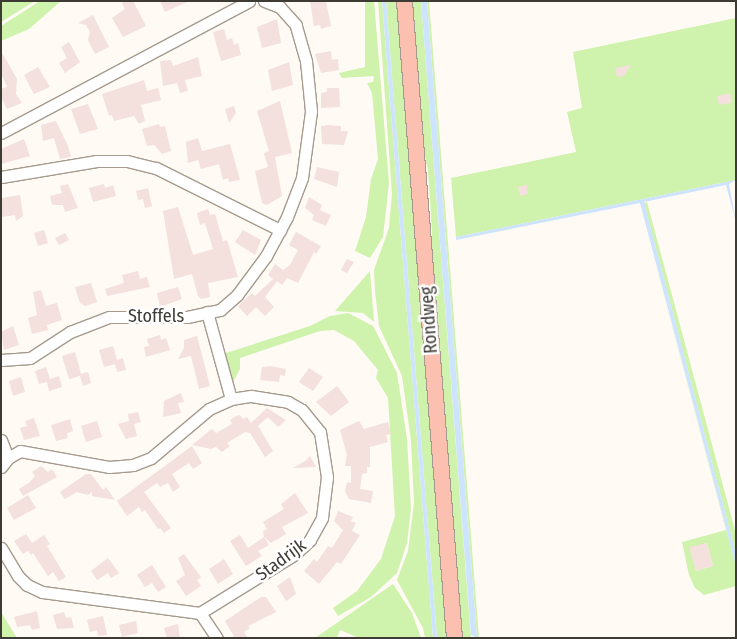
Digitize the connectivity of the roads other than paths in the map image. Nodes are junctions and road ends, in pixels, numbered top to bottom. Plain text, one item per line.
1 (249, 1) edge
2 (264, 1) edge
3 (404, 1) edge
4 (1, 133) edge
5 (1, 177) edge
6 (280, 230) junction
7 (206, 312) junction
8 (1, 360) edge
9 (231, 398) junction
10 (1, 440) edge
11 (5, 462) edge
12 (1, 548) edge
13 (200, 613) junction
14 (217, 638) edge
15 (454, 638) edge

1 - 4 street
2 - 6 street, Stoffels
3 - 15 main road, Rondweg
5 - 6 street
6 - 7 street, Stoffels
7 - 8 street, Stoffels
7 - 9 street
9 - 11 street, Stadrijk
9 - 13 street, Stadrijk
10 - 11 street, Stadrijk
12 - 13 street
13 - 14 street

